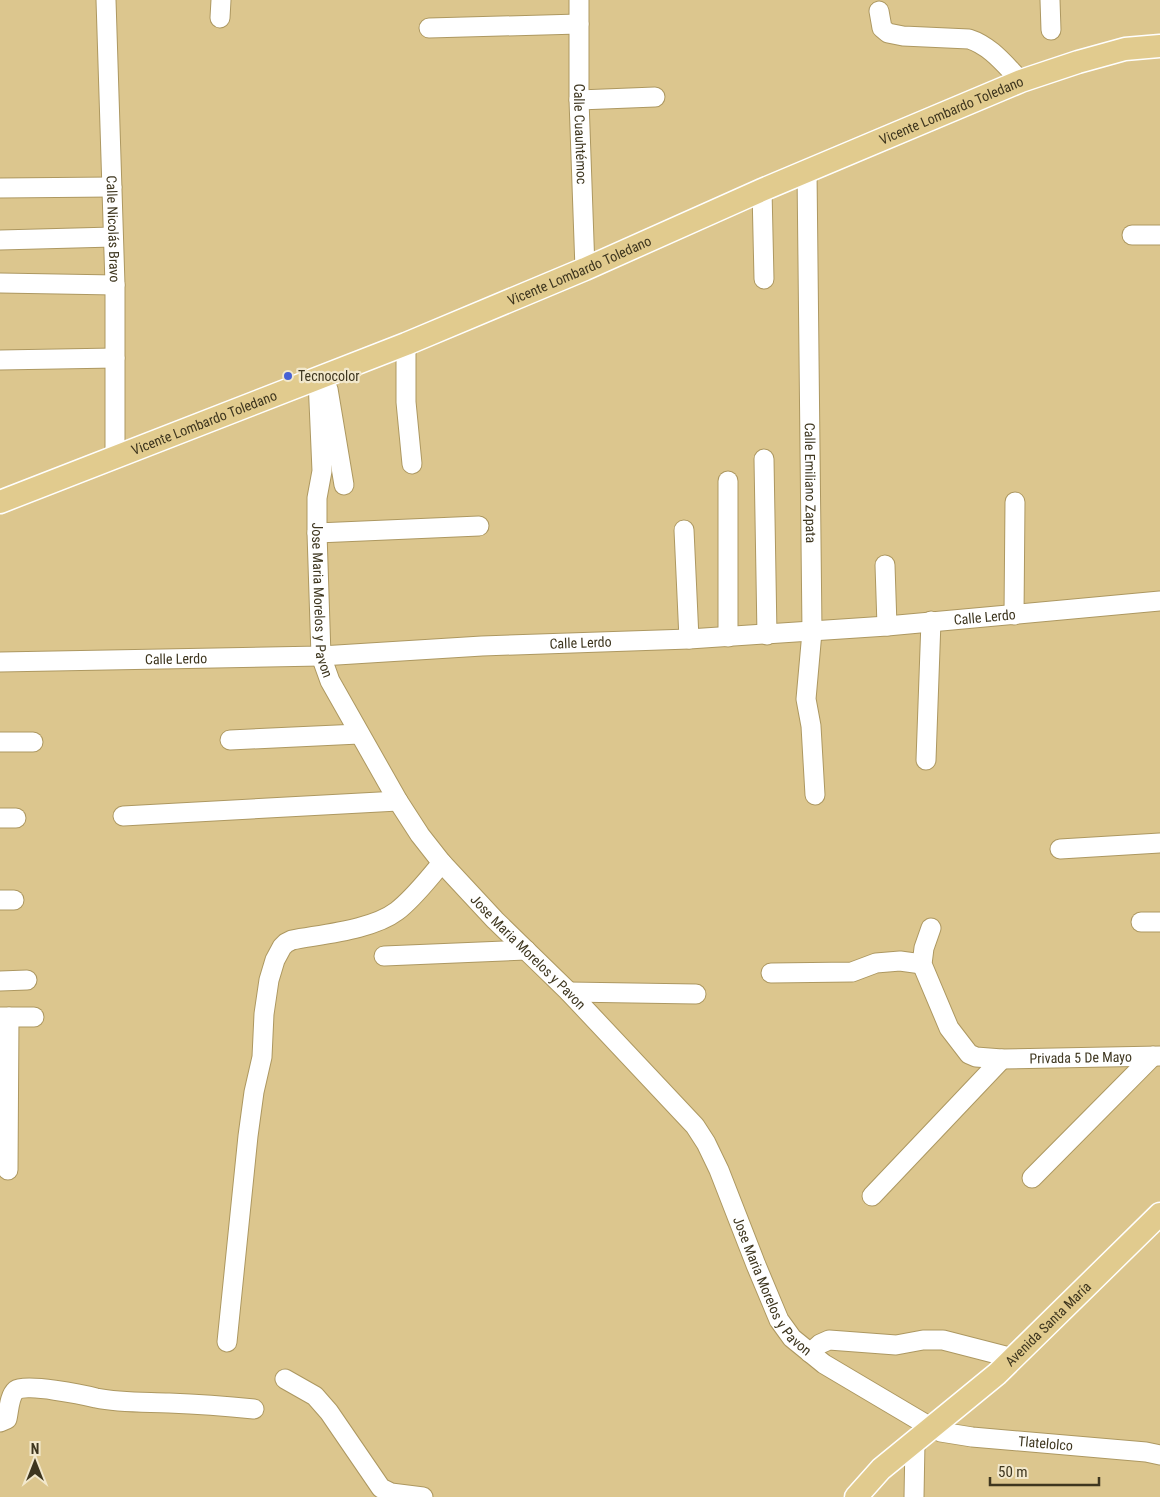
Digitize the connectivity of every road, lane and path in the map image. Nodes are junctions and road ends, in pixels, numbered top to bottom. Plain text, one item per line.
1 (106, 0) edge
2 (579, 0) edge
3 (1050, 0) edge
4 (879, 11) dead end
5 (579, 24) junction
6 (429, 28) dead end
7 (1052, 30) dead end
8 (1160, 46) edge
9 (1021, 81) junction
10 (655, 97) dead end
11 (579, 100) junction
12 (807, 171) junction
13 (112, 187) junction
14 (0, 188) edge
15 (762, 190) junction
16 (1132, 234) dead end
17 (1160, 235) edge
18 (113, 237) junction
19 (0, 240) edge
20 (585, 268) junction
21 (764, 279) dead end
22 (0, 283) edge
23 (115, 285) junction
24 (406, 344) junction
25 (115, 358) junction
26 (0, 360) edge
27 (322, 377) junction
28 (115, 456) junction
29 (764, 459) dead end
30 (412, 464) dead end
31 (728, 481) dead end
32 (344, 485) dead end
33 (0, 502) edge
34 (1015, 502) dead end
35 (479, 526) dead end
36 (684, 530) dead end
37 (317, 533) junction
38 (885, 565) dead end
39 (1160, 601) edge
40 (1014, 615) junction
41 (931, 621) junction
42 (887, 626) junction
43 (812, 632) junction
44 (767, 635) junction
45 (728, 637) junction
46 (689, 640) junction
47 (322, 656) junction
48 (0, 662) edge
49 (359, 734) junction
50 (230, 740) dead end
51 (0, 742) edge
52 (33, 742) dead end
53 (926, 760) dead end
54 (815, 795) dead end
55 (398, 801) junction
56 (123, 816) dead end
57 (1160, 843) edge
58 (1060, 849) dead end
59 (442, 863) junction
60 (1141, 922) dead end
61 (1160, 922) edge
62 (931, 928) dead end
63 (526, 950) junction
64 (384, 956) dead end
65 (922, 964) junction
66 (771, 973) dead end
67 (27, 980) dead end
68 (0, 981) edge
69 (569, 992) junction
70 (696, 994) dead end
71 (5, 1017) edge
72 (34, 1017) dead end
73 (1156, 1056) edge
74 (1002, 1059) junction
75 (8, 1170) dead end
76 (1032, 1178) dead end
77 (872, 1196) dead end
78 (1160, 1214) edge
79 (227, 1342) dead end
80 (810, 1352) junction
81 (1013, 1358) junction
82 (285, 1379) dead end
83 (254, 1408) dead end
84 (0, 1422) edge
85 (923, 1435) junction
86 (1160, 1455) edge
87 (423, 1497) edge
88 (856, 1497) edge
89 (914, 1497) edge

1 - 13 street, Calle Nicolás Bravo
2 - 5 street, Calle Cuauhtémoc
3 - 7 street
4 - 9 street
5 - 6 street
5 - 11 street, Calle Cuauhtémoc
8 - 9 main road, Vicente Lombardo Toledano
9 - 12 main road, Vicente Lombardo Toledano
10 - 11 street
11 - 20 street, Calle Cuauhtémoc
12 - 15 main road, Vicente Lombardo Toledano
12 - 43 street, Calle Emiliano Zapata
13 - 14 street
13 - 18 street, Calle Nicolás Bravo
15 - 20 main road, Vicente Lombardo Toledano
15 - 21 street
16 - 17 street
18 - 19 street
18 - 23 street, Calle Nicolás Bravo
20 - 24 main road, Vicente Lombardo Toledano
22 - 23 street
23 - 25 street, Calle Nicolás Bravo
24 - 27 main road, Vicente Lombardo Toledano
24 - 30 street
25 - 26 street
25 - 28 street, Calle Nicolás Bravo
27 - 28 main road, Vicente Lombardo Toledano
27 - 32 street
27 - 37 street, Jose Maria Morelos y Pavon
28 - 33 main road, Vicente Lombardo Toledano
29 - 44 street
31 - 45 street
34 - 40 street
35 - 37 street
36 - 46 street
37 - 47 street, Jose Maria Morelos y Pavon
38 - 42 street
39 - 40 street, Calle Lerdo
40 - 41 street, Calle Lerdo
41 - 42 street, Calle Lerdo
41 - 53 street
42 - 43 street, Calle Lerdo
43 - 44 street, Calle Lerdo
43 - 54 street, Calle Emiliano Zapata
44 - 45 street, Calle Lerdo
45 - 46 street, Calle Lerdo
46 - 47 street, Calle Lerdo
47 - 48 street, Calle Lerdo
47 - 49 street, Jose Maria Morelos y Pavon
49 - 50 street
49 - 55 street, Jose Maria Morelos y Pavon
51 - 52 street
55 - 56 street
55 - 59 street, Jose Maria Morelos y Pavon
57 - 58 street
59 - 63 street, Jose Maria Morelos y Pavon
59 - 79 street
60 - 61 street
62 - 65 street
63 - 64 street
63 - 69 street, Jose Maria Morelos y Pavon
65 - 66 street
65 - 74 street, Privada 5 De Mayo
67 - 68 street
69 - 70 street
69 - 80 street, Jose Maria Morelos y Pavon
71 - 72 street
71 - 75 street
73 - 74 street, Privada 5 De Mayo
73 - 76 street
74 - 77 street
78 - 81 main road, Avenida Santa María
80 - 81 street
80 - 85 street, Jose Maria Morelos y Pavon
81 - 85 main road, Avenida Santa María
82 - 87 street
83 - 84 street
85 - 86 street, Tlatelolco
85 - 88 main road, Avenida Santa María
85 - 89 street

